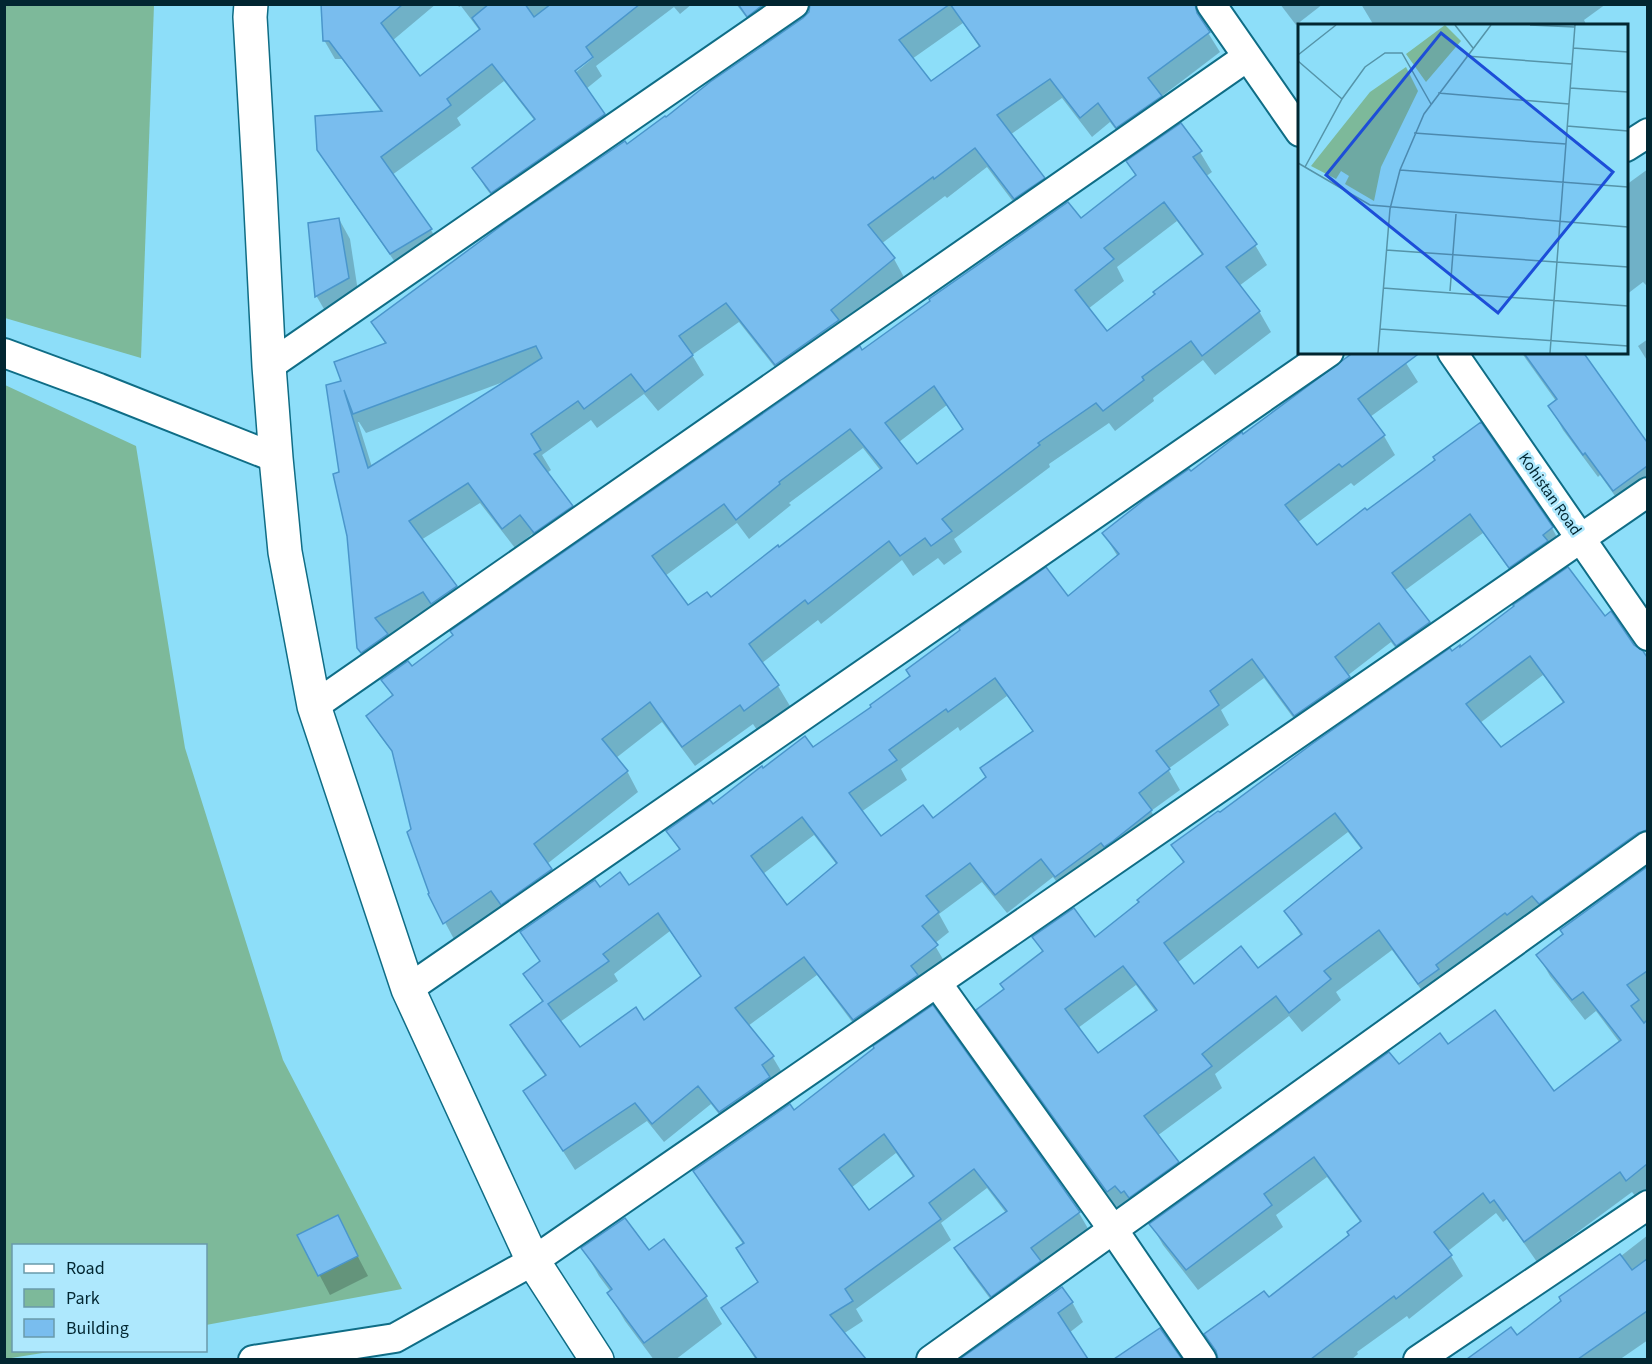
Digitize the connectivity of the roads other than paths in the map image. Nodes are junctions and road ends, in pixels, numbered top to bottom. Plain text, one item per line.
1 (794, 4) edge
2 (1211, 4) edge
3 (256, 9) edge
4 (1247, 57) junction
5 (1298, 131) edge
6 (1647, 133) edge
7 (1628, 146) edge
8 (4, 353) edge
9 (1326, 354) edge
10 (1453, 354) edge
11 (269, 366) junction
12 (276, 458) junction
13 (1647, 492) edge
14 (1580, 538) junction
15 (1647, 636) edge
16 (314, 706) junction
17 (1647, 846) edge
18 (937, 983) junction
19 (408, 989) junction
20 (1647, 1206) edge
21 (1112, 1228) junction
22 (533, 1261) junction
23 (253, 1359) edge
24 (597, 1359) edge
25 (931, 1359) edge
26 (1202, 1359) edge
27 (1418, 1359) edge

1 - 11 street
2 - 4 street
3 - 11 main road
4 - 5 street
4 - 16 street
6 - 7 street
8 - 12 street
9 - 19 street
10 - 14 street, Kohistan Road
11 - 12 main road
12 - 16 main road
13 - 14 street
14 - 15 street, Kohistan Road
14 - 18 street
16 - 19 main road
17 - 21 street
18 - 21 street
18 - 22 street
19 - 22 main road
20 - 27 street
21 - 25 street
21 - 26 street
22 - 23 street
22 - 24 main road

